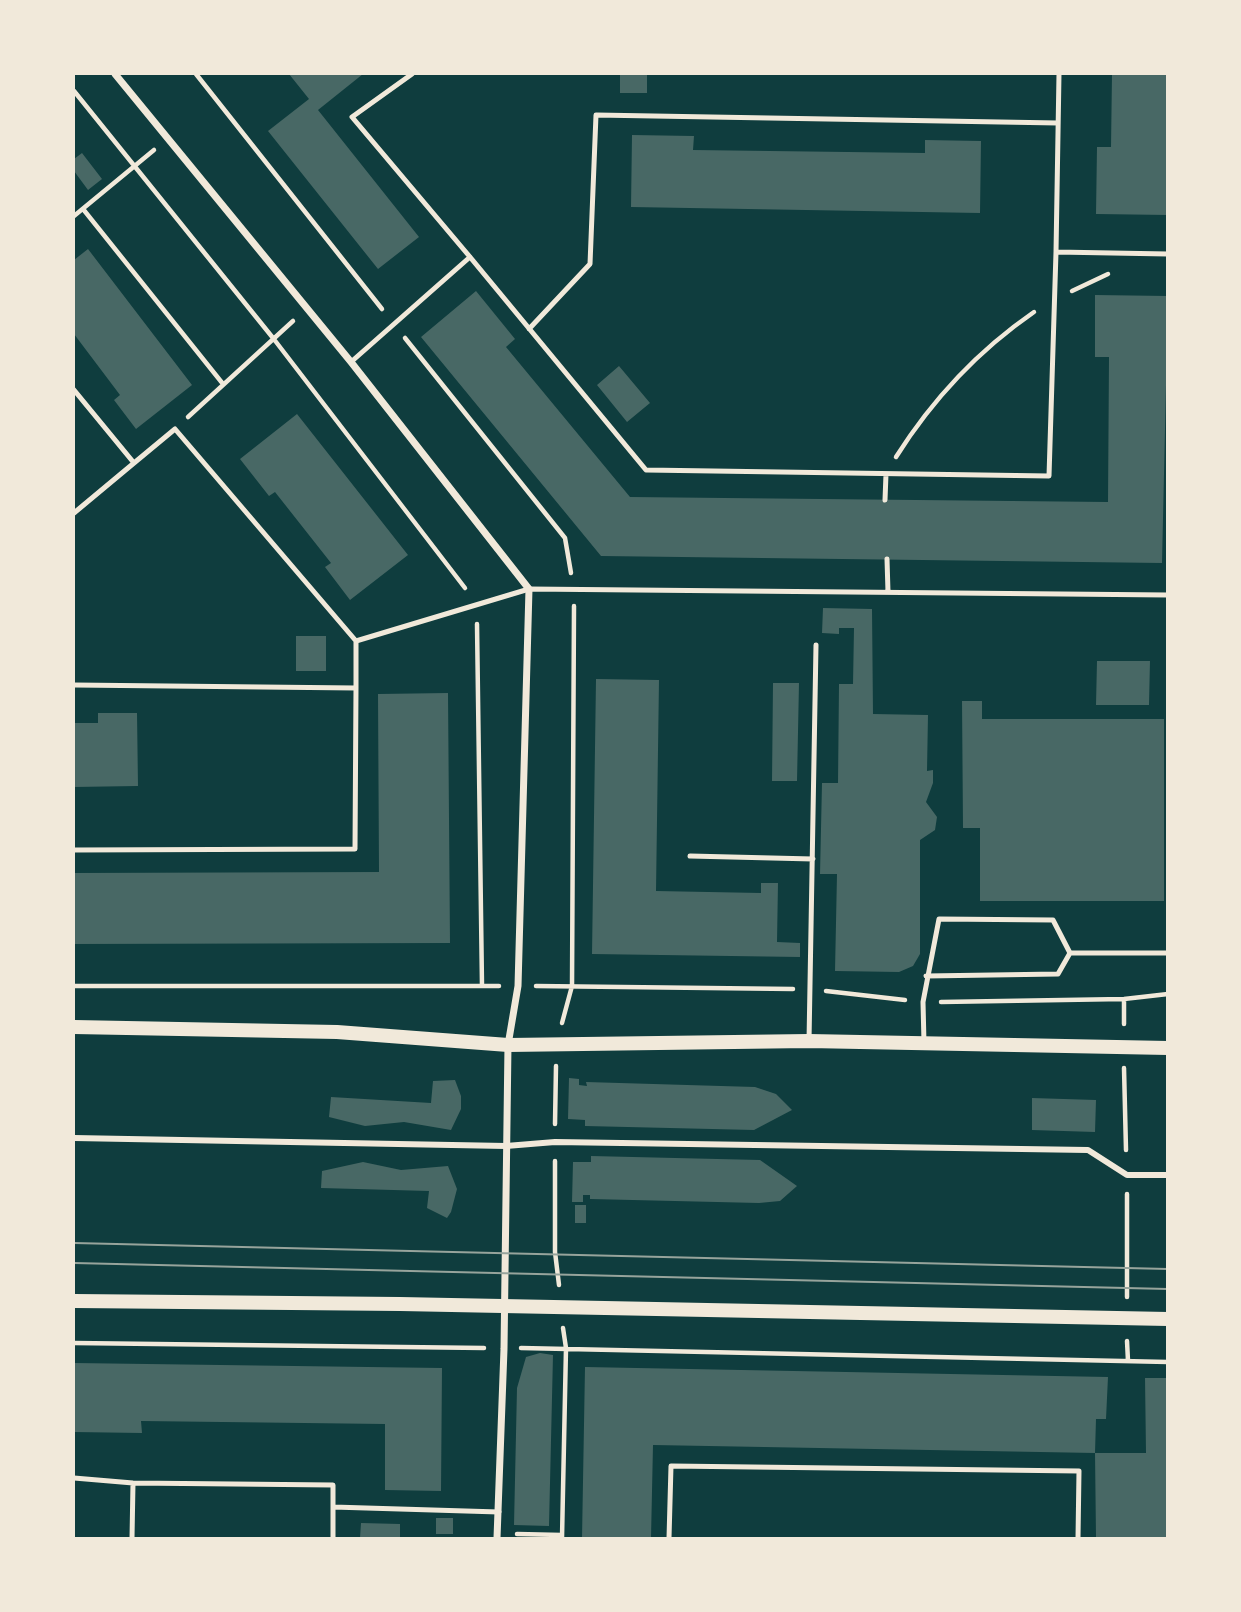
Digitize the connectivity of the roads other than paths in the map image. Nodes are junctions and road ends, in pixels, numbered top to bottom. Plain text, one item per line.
1 (115, 74) edge
2 (412, 74) edge
3 (1059, 74) edge
4 (1058, 123) junction
5 (1056, 252) junction
6 (1167, 254) edge
7 (470, 257) junction
8 (529, 329) junction
9 (351, 362) junction
10 (74, 390) edge
11 (134, 463) junction
12 (886, 474) junction
13 (885, 500) dead end
14 (74, 513) edge
15 (887, 559) dead end
16 (529, 589) junction
17 (888, 592) junction
18 (1167, 595) edge
19 (356, 640) junction
20 (816, 645) dead end
21 (74, 685) edge
22 (356, 688) junction
23 (74, 850) edge
24 (690, 856) dead end
25 (813, 859) junction
26 (1070, 953) junction
27 (1167, 953) edge
28 (926, 976) junction
29 (74, 1027) edge
30 (809, 1041) junction
31 (924, 1043) junction
32 (508, 1045) junction
33 (1167, 1048) edge
34 (74, 1138) edge
35 (506, 1146) junction
36 (1167, 1175) edge
37 (74, 1301) edge
38 (502, 1306) junction
39 (1167, 1319) edge
40 (74, 1478) edge
41 (133, 1483) junction
42 (333, 1507) junction
43 (499, 1512) junction
44 (497, 1536) edge
45 (132, 1538) edge
46 (332, 1538) edge
47 (669, 1538) edge
48 (1078, 1538) edge

1 - 9 street
2 - 7 lane
3 - 4 lane
4 - 5 lane
4 - 8 lane
5 - 6 lane
5 - 12 lane
7 - 8 lane
7 - 9 lane
8 - 12 lane
9 - 16 street
10 - 11 lane
11 - 14 lane
11 - 19 lane
12 - 13 lane
15 - 17 lane
16 - 17 lane
16 - 19 lane
16 - 32 street
17 - 18 lane
19 - 22 lane
20 - 25 lane
21 - 22 lane
22 - 23 lane
24 - 25 lane
25 - 30 lane
26 - 27 lane
26 - 28 lane
26 - 28 lane
28 - 31 lane
29 - 32 main road
30 - 31 main road
30 - 32 main road
31 - 33 main road
32 - 35 street
34 - 35 street
35 - 36 street
35 - 38 street
37 - 38 main road
38 - 39 main road
38 - 43 street
40 - 41 lane
41 - 42 lane
41 - 45 lane
42 - 43 lane
42 - 46 lane
43 - 44 street
47 - 48 lane

